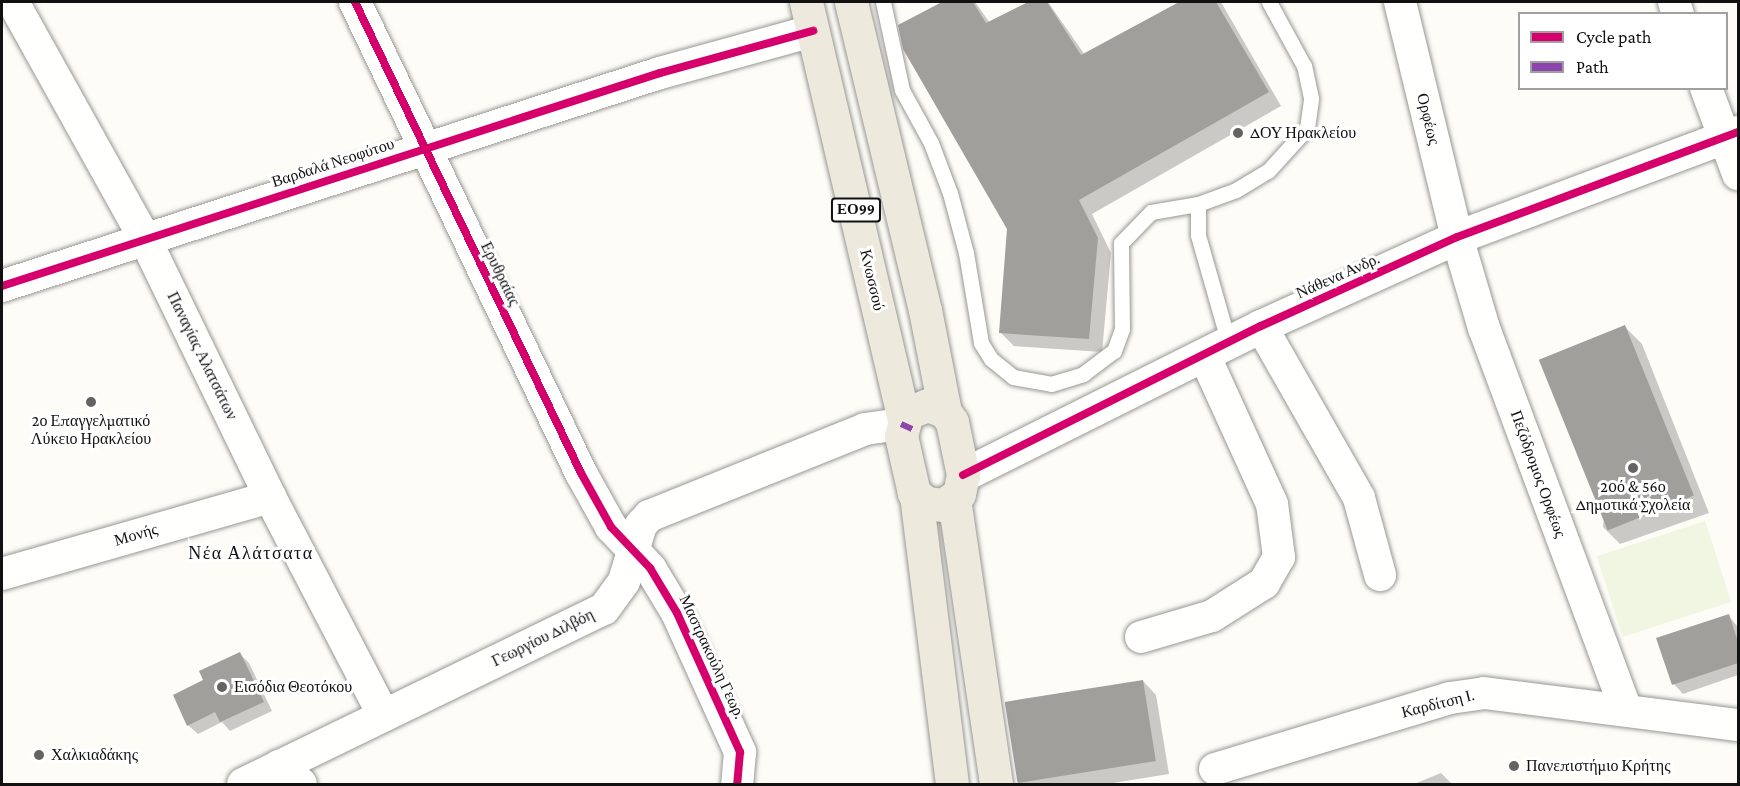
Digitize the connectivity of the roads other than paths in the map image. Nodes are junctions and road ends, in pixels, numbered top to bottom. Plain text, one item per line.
1 (12, 2) edge
2 (355, 2) edge
3 (851, 2) edge
4 (883, 2) edge
5 (1269, 2) edge
6 (1400, 2) edge
7 (810, 16) edge
8 (1707, 90) edge
9 (1731, 134) edge
10 (424, 148) junction
11 (1738, 174) edge
12 (1198, 204) junction
13 (144, 237) junction
14 (1456, 237) junction
15 (2, 286) edge
16 (1262, 326) junction
17 (1217, 350) junction
18 (945, 412) junction
19 (902, 422) junction
20 (959, 487) junction
21 (916, 495) junction
22 (270, 496) junction
23 (634, 551) junction
24 (2, 574) edge
25 (1380, 575) dead end
26 (1141, 637) dead end
27 (1626, 710) junction
28 (383, 714) junction
29 (1738, 725) edge
30 (1215, 769) dead end
31 (290, 775) edge
32 (243, 784) edge
33 (737, 784) edge
34 (952, 784) edge
35 (996, 784) edge

1 - 13 street, Παναγίας Αλατσάτων
2 - 10 street, Ερυθραίας
3 - 18 main road, ΕΟ99
4 - 12 lane
5 - 12 lane
6 - 14 street, Ορφέως
7 - 10 street, Βαρδαλά Νεοφύτου
7 - 19 main road, Κνωσσού / ΕΟ99
8 - 9 street
9 - 11 street
9 - 14 street, Νάθενα Ανδρ.
10 - 13 street, Βαρδαλά Νεοφύτου
10 - 23 street, Ερυθραίας
12 - 17 lane
13 - 15 street, Βαρδαλά Νεοφύτου
13 - 22 street, Παναγίας Αλατσάτων
14 - 16 street, Νάθενα Ανδρ.
14 - 27 street, Πεζόδρομος Ορφέως
16 - 17 street, Νάθενα Ανδρ.
16 - 25 street
17 - 20 street, Νάθενα Ανδρ.
17 - 26 street
18 - 19 main road
18 - 20 main road, ΕΟ99
19 - 21 main road, ΕΟ99
19 - 23 street, Γεωργίου Διλβόη
20 - 21 main road
20 - 35 main road, ΕΟ99
21 - 34 main road, ΕΟ99
22 - 24 street, Μονής
22 - 28 street, Παναγίας Αλατσάτων
23 - 28 street, Γεωργίου Διλβόη
23 - 33 street, Μαστρακούλη Γεωρ.
27 - 29 street, Καρδίτση Ι.
27 - 30 street, Καρδίτση Ι.
28 - 31 street, Γεωργίου Διλβόη
31 - 32 street, Γεωργίου Διλβόη

